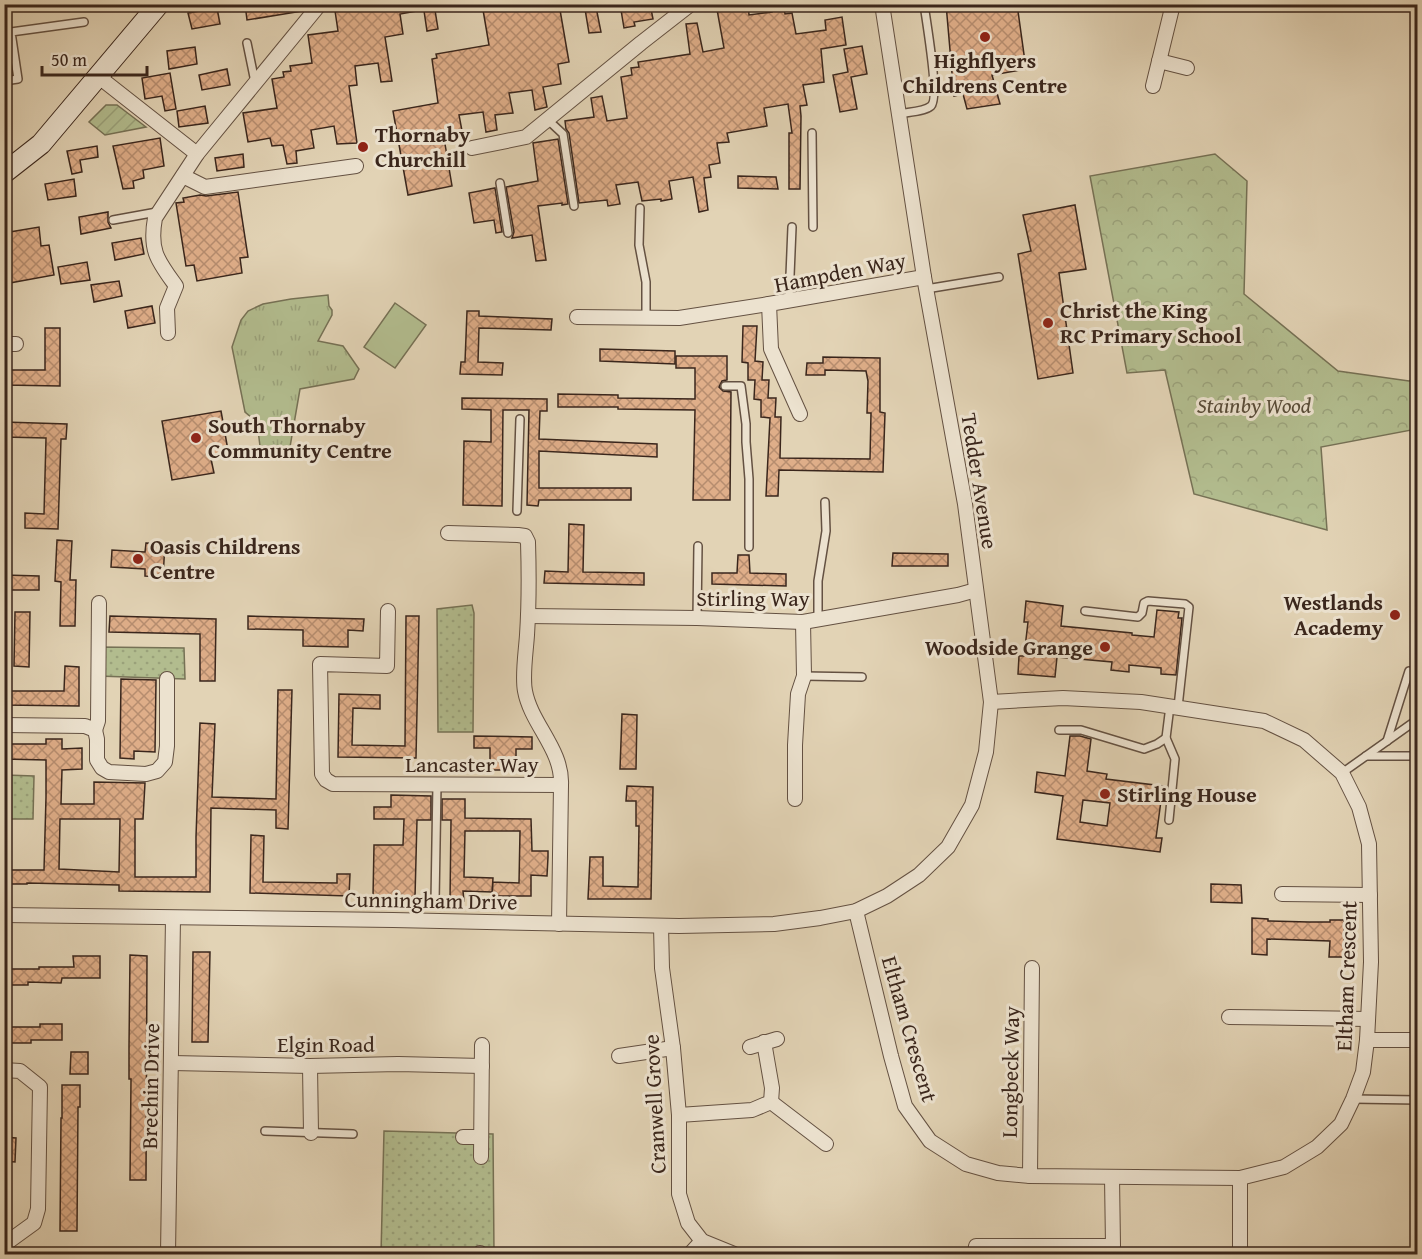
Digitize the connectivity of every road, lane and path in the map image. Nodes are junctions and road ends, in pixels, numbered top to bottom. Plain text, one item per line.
1 (320, 4) edge
2 (691, 4) edge
3 (882, 4) edge
4 (924, 4) edge
5 (1173, 4) edge
6 (152, 7) edge
7 (84, 22) dead end
8 (247, 43) dead end
9 (1159, 61) junction
10 (1187, 68) dead end
11 (99, 77) junction
12 (4, 81) edge
13 (255, 82) junction
14 (1153, 86) dead end
15 (899, 114) junction
16 (548, 120) junction
17 (813, 133) dead end
18 (472, 148) dead end
19 (197, 154) junction
20 (356, 166) dead end
21 (4, 173) edge
22 (183, 176) junction
23 (500, 183) dead end
24 (574, 206) dead end
25 (640, 208) dead end
26 (159, 212) junction
27 (113, 220) dead end
28 (792, 227) dead end
29 (813, 227) dead end
30 (508, 233) dead end
31 (999, 277) dead end
32 (925, 283) junction
33 (789, 300) junction
34 (769, 304) junction
35 (577, 317) dead end
36 (646, 318) junction
37 (168, 333) dead end
38 (725, 386) dead end
39 (800, 414) dead end
40 (520, 419) dead end
41 (825, 502) dead end
42 (517, 512) dead end
43 (448, 533) dead end
44 (698, 546) dead end
45 (749, 547) dead end
46 (976, 590) junction
47 (99, 603) dead end
48 (388, 610) dead end
49 (1085, 611) dead end
50 (528, 616) junction
51 (697, 618) junction
52 (818, 619) junction
53 (803, 622) junction
54 (1410, 671) dead end
55 (804, 676) junction
56 (862, 676) dead end
57 (167, 679) dead end
58 (991, 702) junction
59 (1174, 707) junction
60 (1418, 719) edge
61 (4, 725) edge
62 (95, 730) junction
63 (1059, 730) dead end
64 (1166, 738) junction
65 (1387, 741) junction
66 (1366, 756) junction
67 (1418, 756) edge
68 (1342, 773) junction
69 (437, 784) junction
70 (561, 785) junction
71 (795, 799) dead end
72 (1169, 820) dead end
73 (1282, 894) dead end
74 (1370, 895) junction
75 (435, 902) dead end
76 (856, 911) junction
77 (4, 915) edge
78 (173, 918) junction
79 (559, 924) junction
80 (661, 926) junction
81 (1032, 968) dead end
82 (1229, 1017) dead end
83 (1368, 1019) junction
84 (1368, 1040) junction
85 (1418, 1040) edge
86 (482, 1045) dead end
87 (750, 1047) dead end
88 (673, 1048) junction
89 (619, 1056) dead end
90 (171, 1063) junction
91 (310, 1065) junction
92 (482, 1066) junction
93 (4, 1070) edge
94 (1353, 1099) junction
95 (1418, 1100) edge
96 (771, 1102) junction
97 (679, 1115) junction
98 (265, 1131) dead end
99 (310, 1133) junction
100 (353, 1134) dead end
101 (463, 1137) dead end
102 (481, 1137) junction
103 (826, 1144) dead end
104 (481, 1157) dead end
105 (1030, 1176) junction
106 (1112, 1177) junction
107 (1240, 1178) junction
108 (702, 1241) junction
109 (5, 1243) edge
110 (11, 1254) edge
111 (168, 1254) edge
112 (690, 1254) edge
113 (734, 1254) edge
114 (975, 1254) edge
115 (1240, 1254) edge

1 - 13 street
2 - 16 street
3 - 15 street, Tedder Avenue
4 - 15 lane
5 - 9 street
6 - 11 street
7 - 12 lane
8 - 13 lane
9 - 10 street
9 - 14 street
11 - 19 street
11 - 21 street
13 - 19 street
15 - 32 street, Tedder Avenue
16 - 18 street
16 - 24 lane
17 - 29 lane
19 - 22 street
20 - 22 street
22 - 26 street
23 - 30 lane
25 - 36 lane
26 - 27 lane
26 - 37 street
28 - 33 lane
31 - 32 lane
32 - 33 street, Hampden Way
32 - 46 street, Tedder Avenue
33 - 34 street, Hampden Way
34 - 36 street
34 - 39 street, Hampden Way
35 - 36 street
38 - 45 lane
40 - 42 lane
41 - 52 lane
43 - 50 street, Lancaster Way
44 - 51 lane
46 - 52 street, Stirling Way
46 - 58 street, Tedder Avenue
47 - 62 street
48 - 69 street, Lancaster Way
49 - 59 lane
50 - 51 street, Stirling Way
50 - 70 street, Lancaster Way
51 - 53 street, Stirling Way
52 - 53 street, Stirling Way
53 - 55 street
54 - 65 lane
55 - 56 lane
55 - 71 street
57 - 62 street
58 - 59 street, Eltham Crescent
58 - 76 street, Tedder Avenue
59 - 64 lane
59 - 68 street, Eltham Crescent
60 - 65 lane
61 - 62 street
63 - 64 lane
64 - 72 lane
65 - 66 lane
66 - 67 lane
66 - 68 lane
68 - 74 street, Eltham Crescent
69 - 70 street, Lancaster Way
69 - 75 lane
70 - 79 street
73 - 74 street
74 - 83 street, Eltham Crescent
76 - 80 street, Cunningham Drive
76 - 105 street, Eltham Crescent
77 - 78 street, Cunningham Drive
78 - 79 street, Cunningham Drive
78 - 90 street, Brechin Drive
79 - 80 street, Cunningham Drive
80 - 88 street, Cranwell Grove
81 - 105 street, Longbeck Way
82 - 83 street
83 - 84 street, Eltham Crescent
84 - 85 street
84 - 94 street, Eltham Crescent
86 - 92 street
87 - 96 street
88 - 89 street
88 - 97 street, Cranwell Grove
90 - 91 street, Elgin Road
90 - 111 street, Brechin Drive
91 - 92 street, Elgin Road
91 - 99 street
92 - 102 street
93 - 109 street
94 - 95 lane
94 - 107 street, Eltham Crescent
96 - 97 street
96 - 103 street
97 - 108 street, Cranwell Grove
98 - 99 lane
99 - 100 lane
101 - 102 street
102 - 104 street
105 - 106 street, Eltham Crescent
106 - 107 street, Eltham Crescent
106 - 114 street
107 - 115 street
108 - 112 street
108 - 113 street
109 - 110 street

